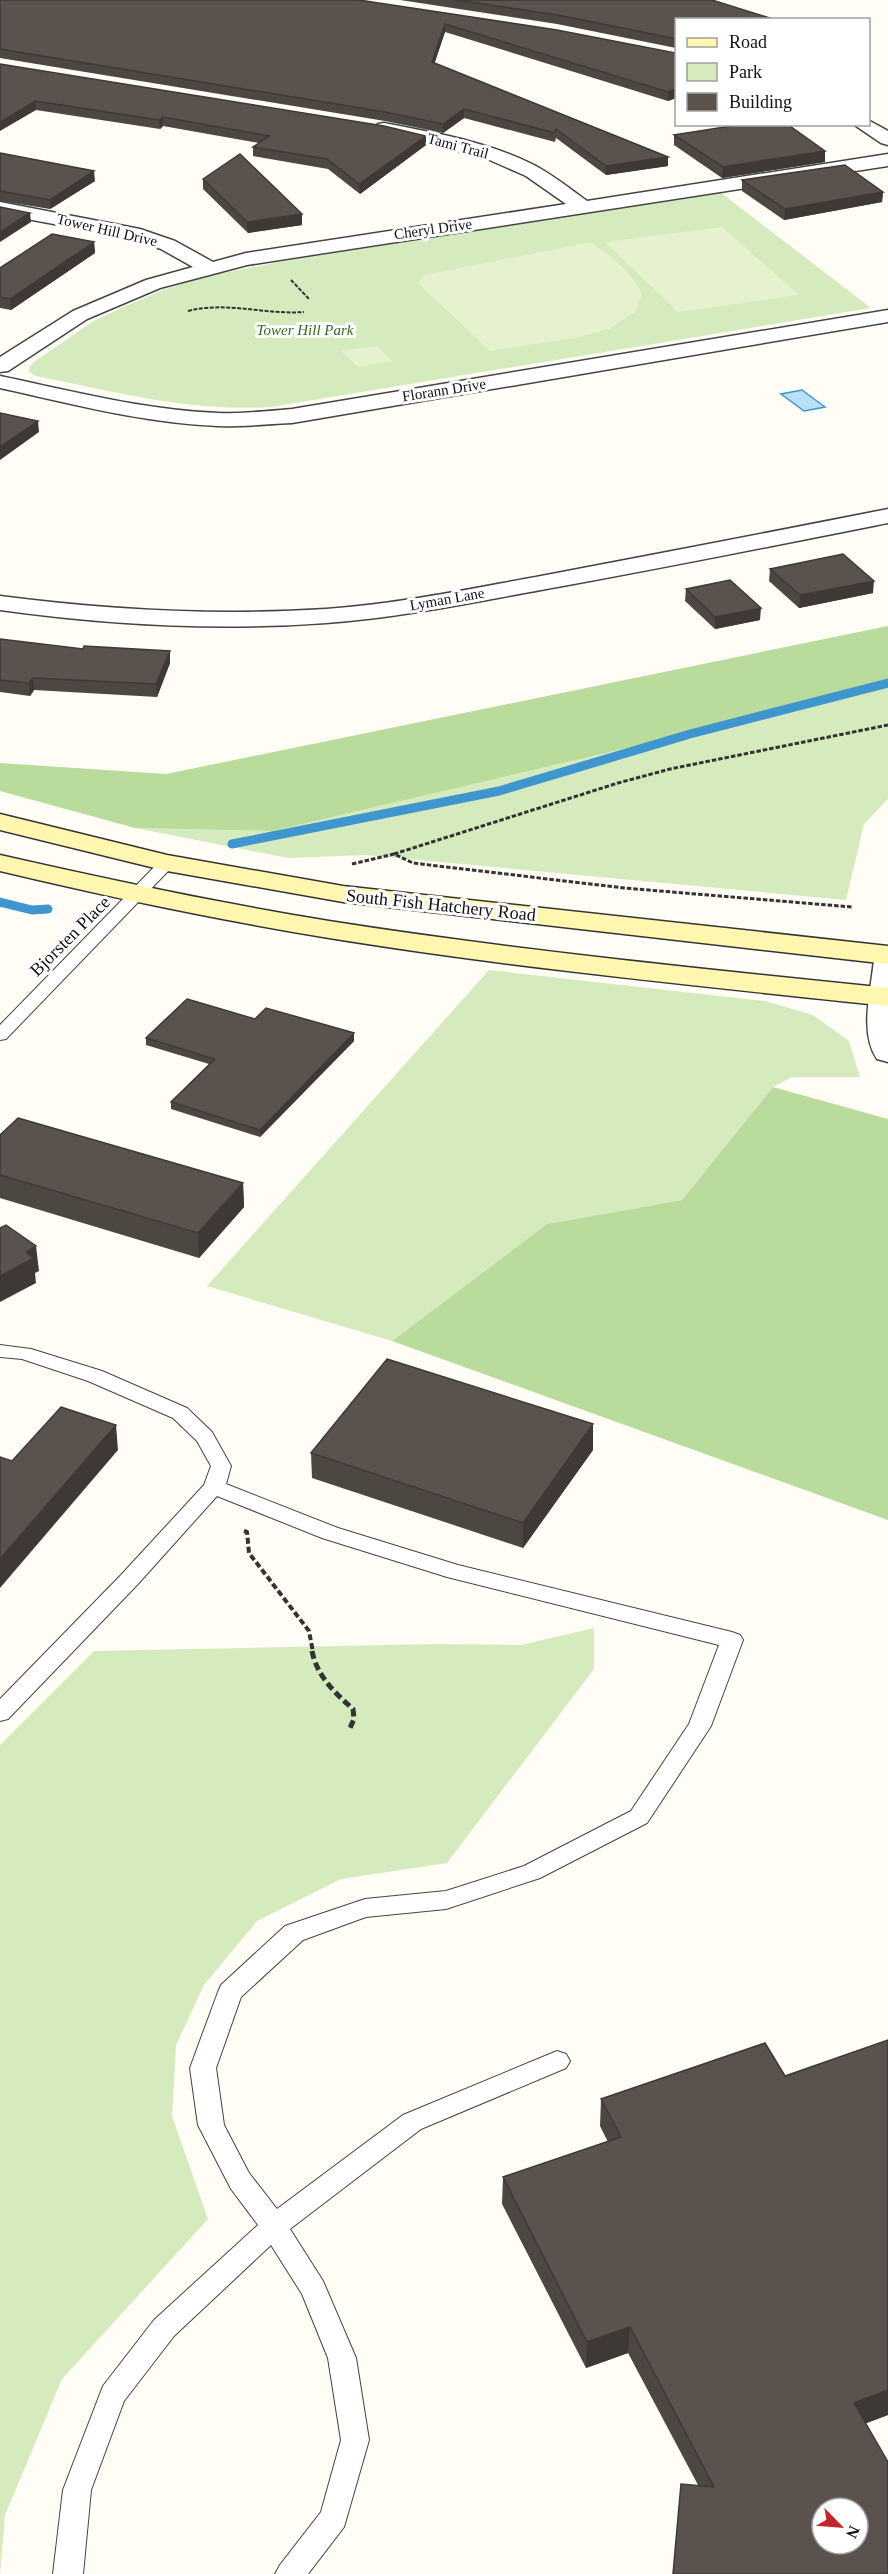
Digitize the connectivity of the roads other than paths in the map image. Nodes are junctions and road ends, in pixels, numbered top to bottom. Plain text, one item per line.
1 (362, 124) edge
2 (865, 126) edge
3 (888, 139) edge
4 (888, 160) edge
5 (583, 207) junction
6 (0, 208) edge
7 (210, 268) junction
8 (888, 316) edge
9 (0, 366) edge
10 (0, 382) edge
11 (888, 516) edge
12 (0, 603) edge
13 (0, 822) edge
14 (0, 863) edge
15 (167, 863) junction
16 (138, 894) junction
17 (888, 958) edge
18 (886, 997) edge
19 (0, 1035) edge
20 (888, 1053) edge
21 (0, 1351) edge
22 (214, 1487) junction
23 (0, 1713) edge
24 (557, 2061) dead end
25 (274, 2226) junction
26 (68, 2574) edge
27 (290, 2574) edge

1 - 5 street, Tami Trail
2 - 3 street
4 - 5 street, Cheryl Drive
5 - 7 street, Cheryl Drive
6 - 7 street, Tower Hill Drive
7 - 9 street, Cheryl Drive
8 - 10 street, Florann Drive
11 - 12 street, Lyman Lane
13 - 15 main road, South Fish Hatchery Road
14 - 16 main road, South Fish Hatchery Road
15 - 16 lane, Bjorsten Place
15 - 17 main road, South Fish Hatchery Road
16 - 18 main road, South Fish Hatchery Road
16 - 19 lane, Bjorsten Place
17 - 18 street
18 - 20 street
21 - 22 lane
22 - 23 lane
22 - 25 lane
24 - 25 lane
25 - 26 lane
25 - 27 lane

